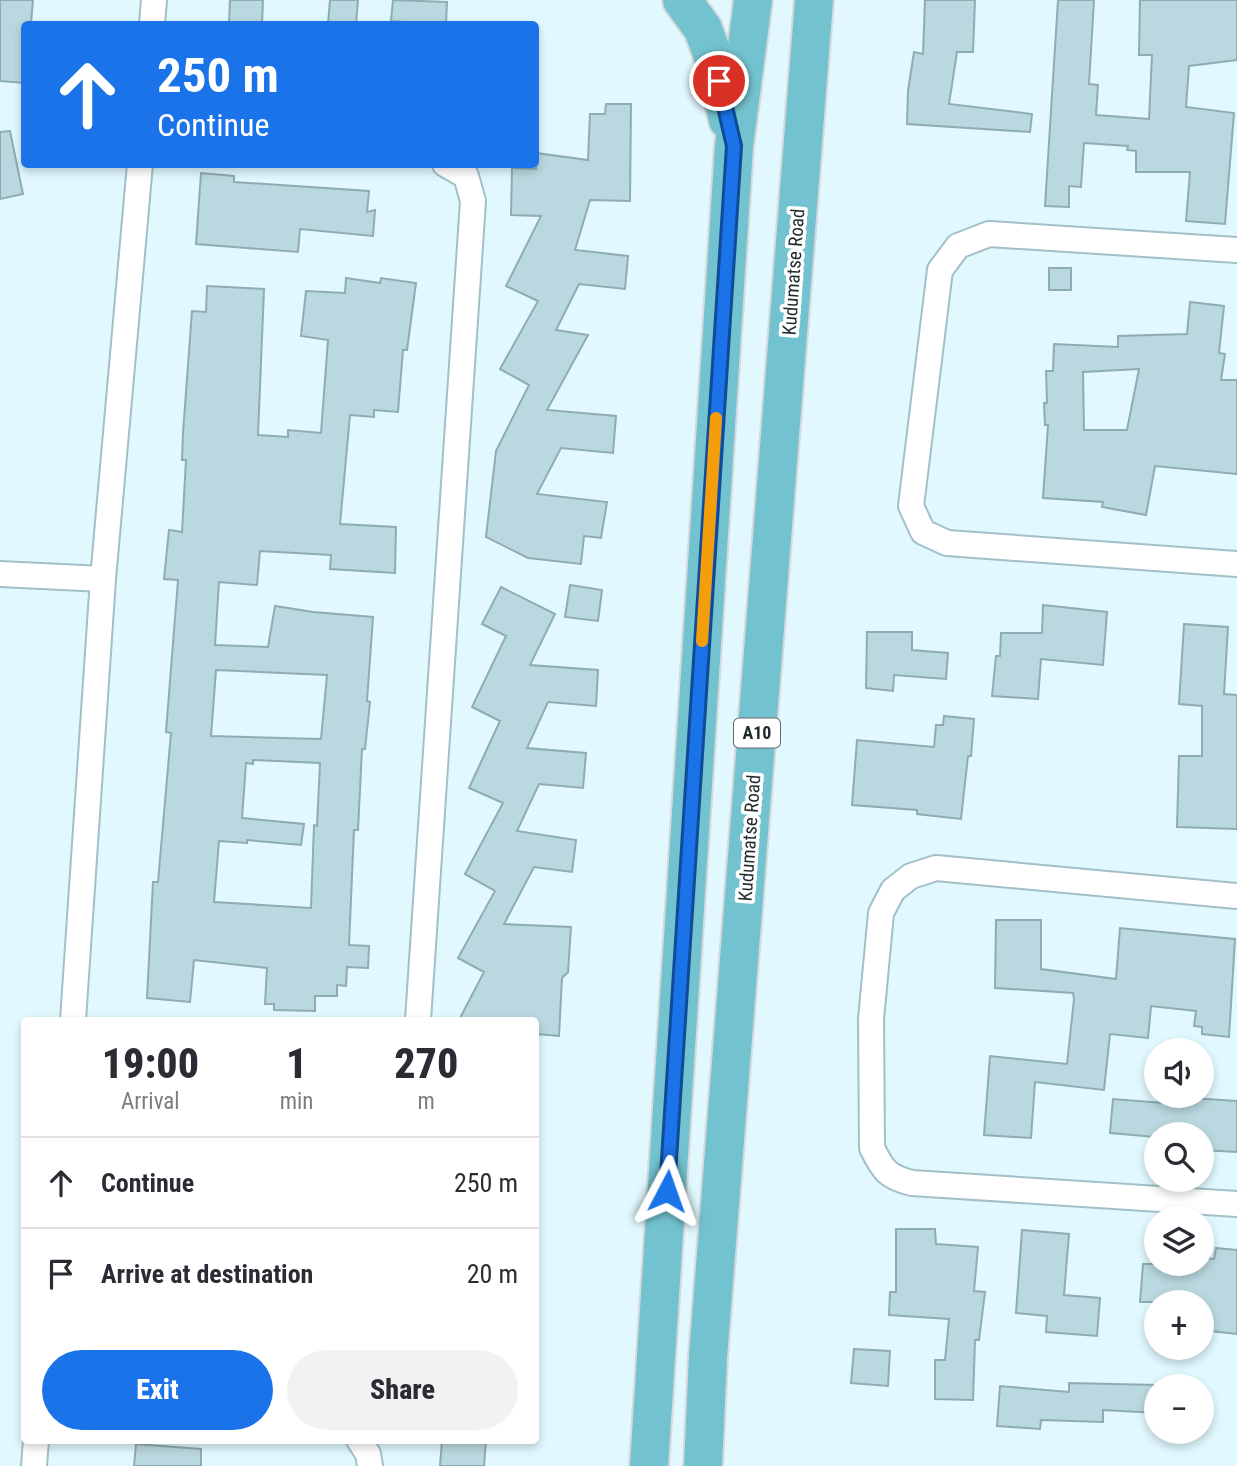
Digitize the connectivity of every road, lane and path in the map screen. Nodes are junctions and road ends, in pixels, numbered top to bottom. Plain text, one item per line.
1 (154, 0) edge
2 (682, 0) edge
3 (753, 0) edge
4 (814, 0) edge
5 (152, 21) edge
6 (734, 146) junction
7 (140, 168) edge
8 (452, 168) edge
9 (1237, 250) edge
10 (1237, 564) edge
11 (0, 574) edge
12 (103, 579) junction
13 (1237, 896) edge
14 (74, 1017) edge
15 (418, 1017) edge
16 (1237, 1204) edge
17 (36, 1444) edge
18 (362, 1444) edge
19 (34, 1466) edge
20 (370, 1466) edge
21 (649, 1466) edge
22 (704, 1466) edge

1 - 5 street
2 - 6 main road
3 - 6 main road
4 - 22 main road, Kudumatse Road / A10
6 - 21 main road
7 - 12 street
8 - 15 street
9 - 10 street
11 - 12 street
12 - 14 street
13 - 16 street
17 - 19 street
18 - 20 street

